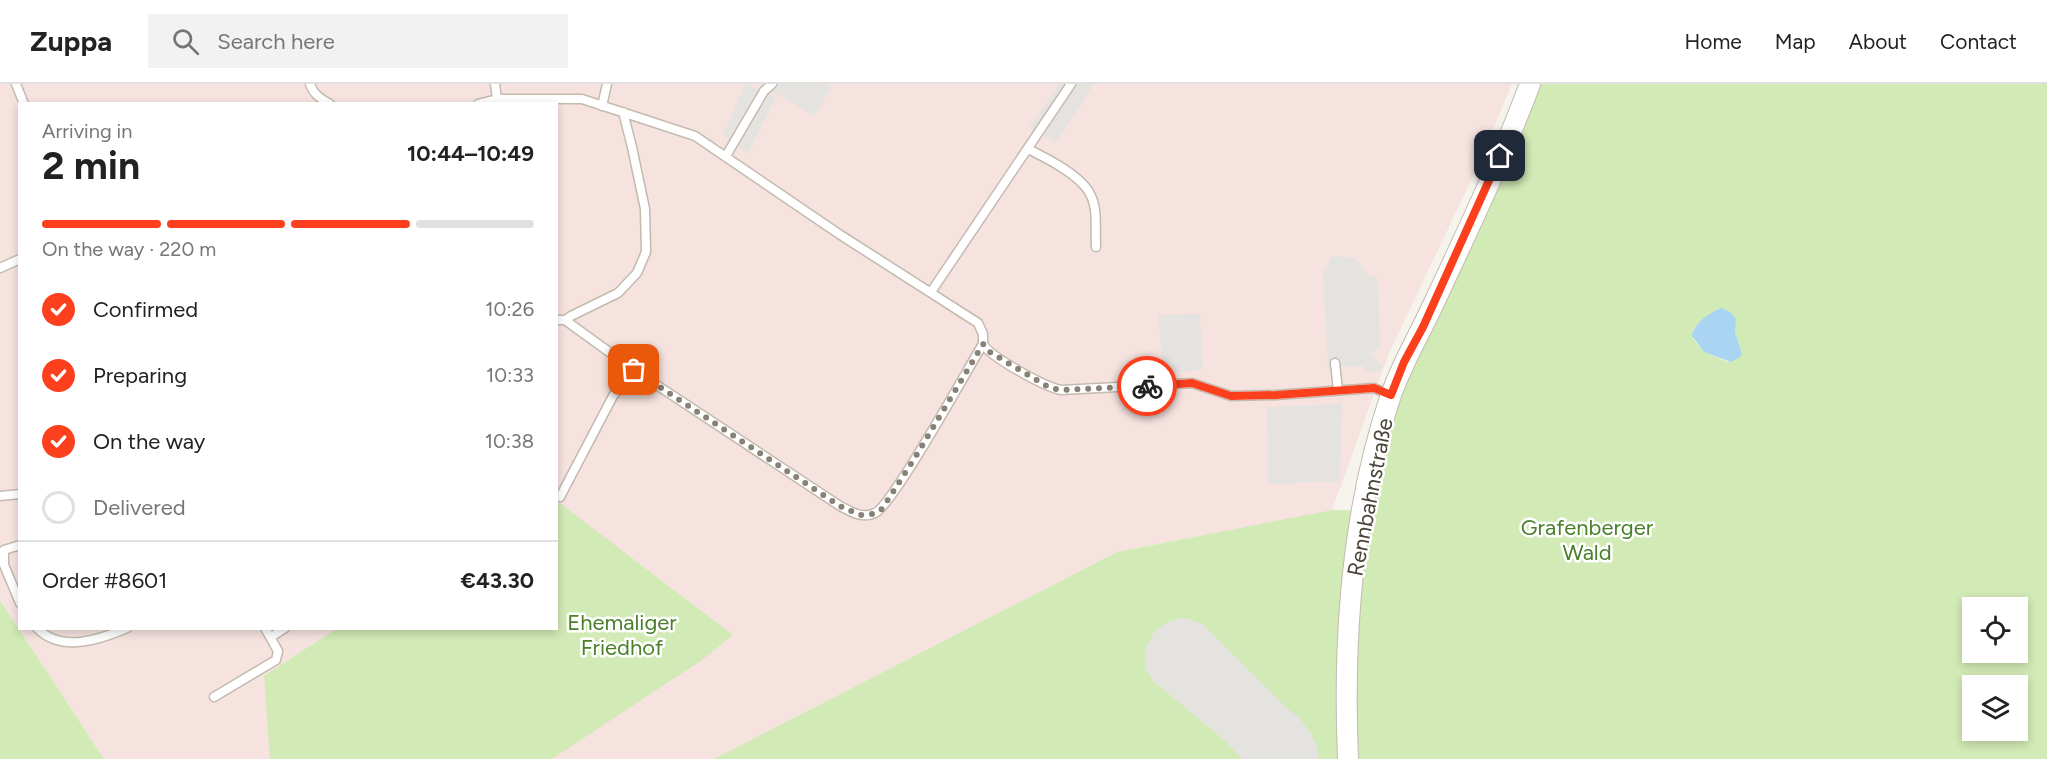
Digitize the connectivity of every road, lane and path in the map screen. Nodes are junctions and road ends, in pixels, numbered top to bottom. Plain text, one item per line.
1 (16, 84) edge
2 (310, 84) edge
3 (495, 84) edge
4 (608, 84) edge
5 (772, 84) edge
6 (1071, 84) edge
7 (1530, 84) edge
8 (497, 99) junction
9 (23, 102) edge
10 (327, 102) edge
11 (485, 102) edge
12 (602, 106) junction
13 (623, 112) junction
14 (1028, 148) junction
15 (726, 156) junction
16 (1096, 247) dead end
17 (18, 260) edge
18 (0, 268) edge
19 (931, 292) junction
20 (561, 320) edge
21 (983, 344) junction
22 (1335, 363) dead end
23 (634, 370) junction
24 (1338, 390) junction
25 (1391, 395) junction
26 (18, 494) edge
27 (0, 496) edge
28 (560, 496) dead end
29 (18, 545) edge
30 (2, 549) edge
31 (18, 598) edge
32 (39, 630) edge
33 (121, 630) edge
34 (266, 630) edge
35 (282, 630) edge
36 (271, 638) junction
37 (214, 697) dead end
38 (1348, 759) edge

1 - 9 lane
2 - 10 lane
3 - 8 lane
4 - 12 lane
5 - 15 lane
6 - 14 lane
7 - 25 street, Rennbahnstraße
8 - 11 lane
8 - 12 lane
12 - 13 lane
13 - 15 lane
13 - 20 lane
14 - 16 lane
14 - 19 lane
15 - 19 lane
17 - 18 lane
19 - 21 lane
20 - 23 lane
21 - 23 lane
21 - 24 lane
22 - 24 lane
23 - 28 lane
24 - 25 lane
25 - 38 street, Rennbahnstraße
26 - 27 lane
29 - 30 lane
30 - 31 lane
32 - 33 lane
34 - 36 lane
35 - 36 lane
36 - 37 lane

